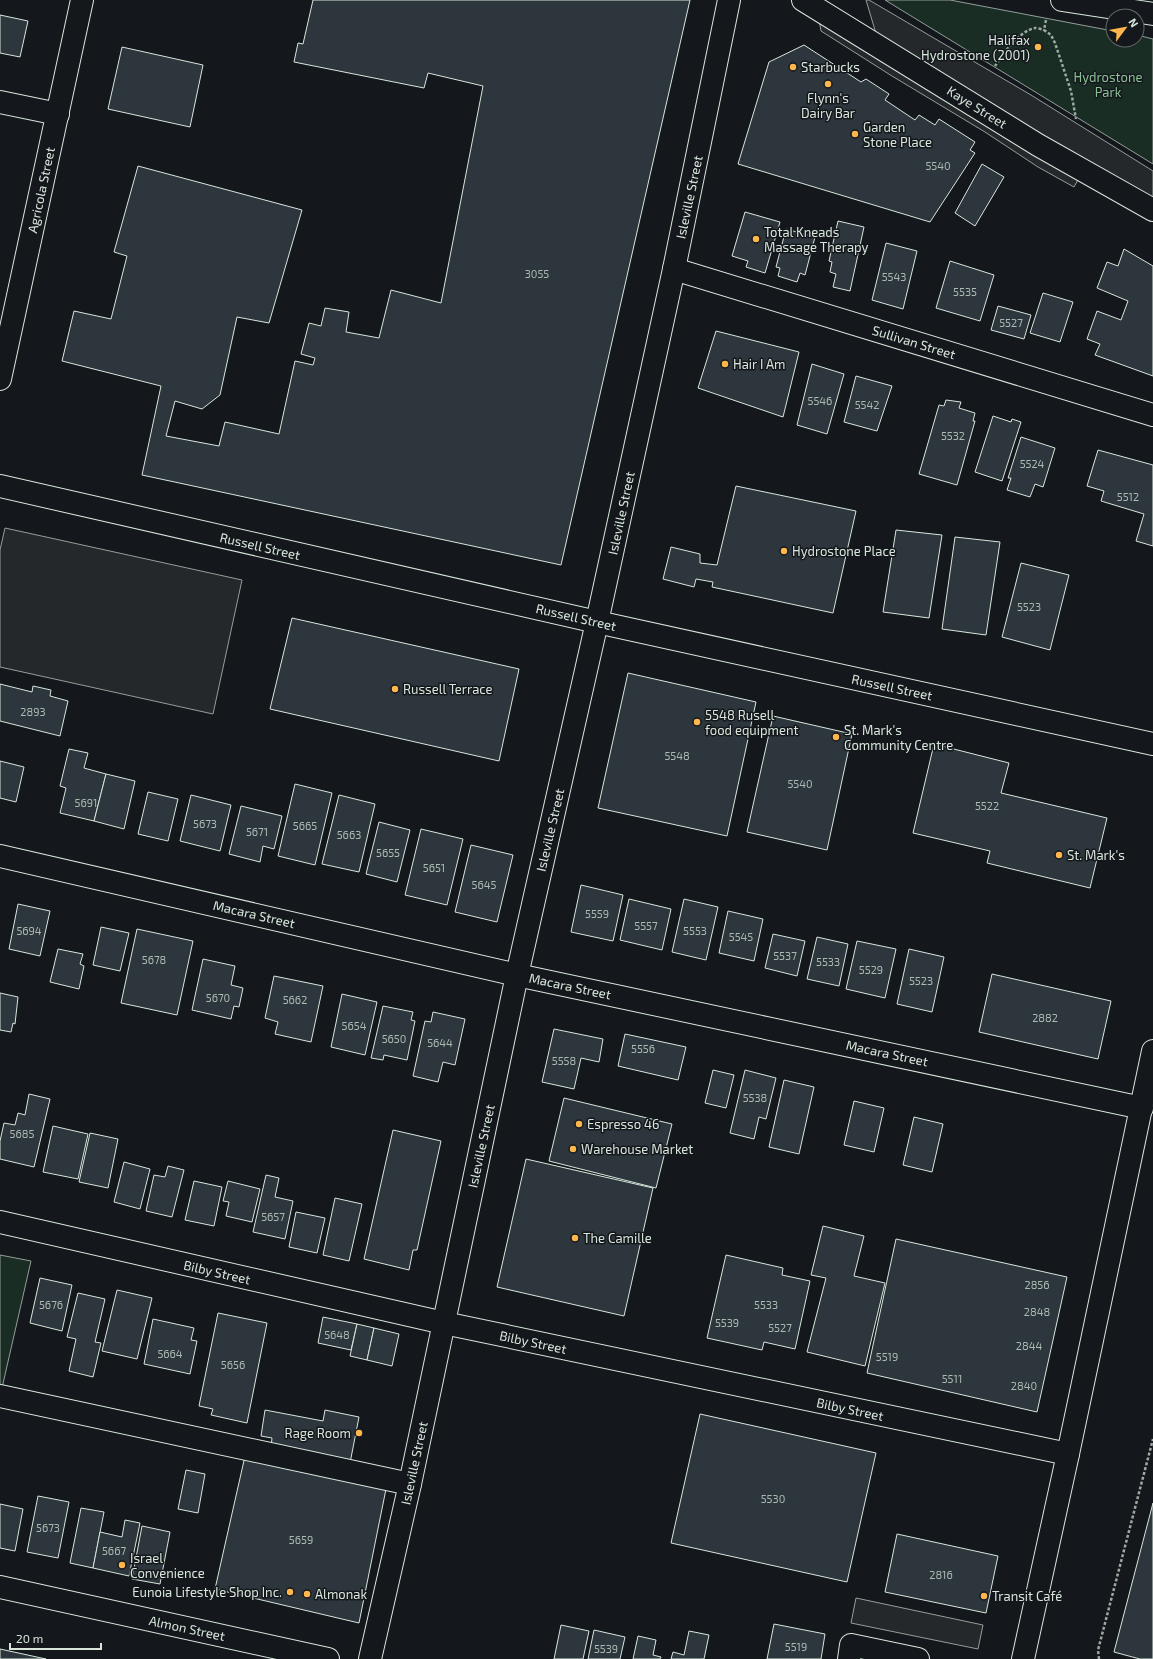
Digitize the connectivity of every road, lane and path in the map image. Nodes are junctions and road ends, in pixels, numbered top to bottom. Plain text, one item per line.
1 (82, 0) edge
2 (729, 0) edge
3 (802, 0) edge
4 (1062, 0) edge
5 (1153, 14) edge
6 (1046, 16) dead end
7 (1044, 30) junction
8 (995, 66) dead end
9 (0, 102) edge
10 (58, 114) junction
11 (1076, 119) dead end
12 (1153, 210) edge
13 (674, 269) junction
14 (0, 379) edge
15 (1153, 415) edge
16 (0, 486) edge
17 (597, 622) junction
18 (1153, 744) edge
19 (0, 856) edge
20 (517, 975) junction
21 (1153, 1051) edge
22 (1142, 1108) junction
23 (0, 1222) edge
24 (444, 1323) junction
25 (0, 1396) edge
26 (1153, 1439) edge
27 (1068, 1454) junction
28 (410, 1484) junction
29 (0, 1587) edge
30 (879, 1655) edge
31 (328, 1659) edge
32 (370, 1659) edge
33 (849, 1659) edge
34 (918, 1659) edge
35 (1023, 1659) edge
36 (1099, 1659) edge

1 - 10 street, Agricola Street
2 - 13 street, Isleville Street
3 - 12 street, Kaye Street
4 - 5 street
6 - 7 path
7 - 8 path
7 - 11 path
9 - 10 street
10 - 14 street, Agricola Street
13 - 15 street, Sullivan Street
13 - 17 street, Isleville Street
16 - 17 street, Russell Street
17 - 18 street, Russell Street
17 - 20 street, Isleville Street
19 - 20 street, Macara Street
20 - 22 street, Macara Street
20 - 24 street, Isleville Street
21 - 22 street
22 - 27 street
23 - 24 street, Bilby Street
24 - 27 street, Bilby Street
24 - 28 street, Isleville Street
25 - 28 street
26 - 36 path
27 - 35 street
28 - 32 street, Isleville Street
29 - 31 street, Almon Street
30 - 33 street
30 - 34 street

